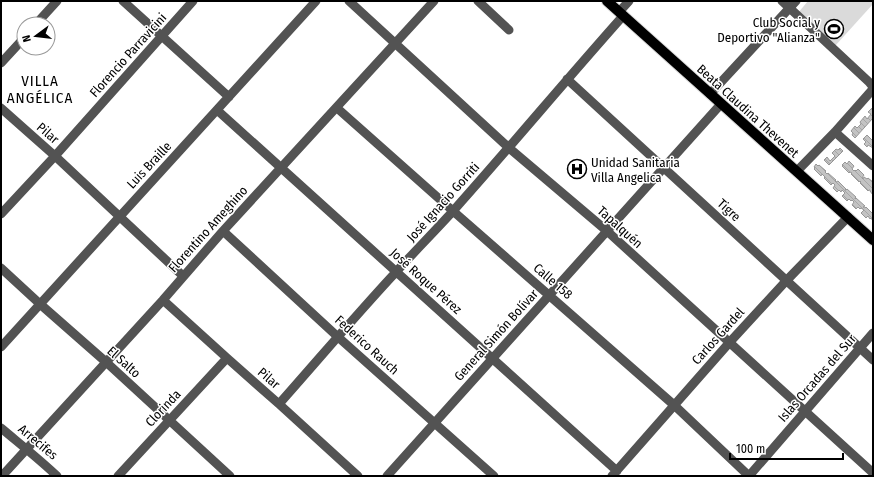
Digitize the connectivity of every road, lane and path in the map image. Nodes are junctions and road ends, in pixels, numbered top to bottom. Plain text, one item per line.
1 (57, 1) edge
2 (123, 1) edge
3 (193, 1) edge
4 (316, 1) edge
5 (349, 1) edge
6 (434, 1) edge
7 (478, 1) edge
8 (606, 1) edge
9 (629, 1) edge
10 (782, 1) edge
11 (796, 1) edge
12 (789, 8) junction
13 (621, 14) junction
14 (43, 16) edge
15 (509, 30) dead end
16 (162, 36) junction
17 (395, 43) junction
18 (16, 47) edge
19 (1, 63) edge
20 (567, 79) junction
21 (873, 88) edge
22 (710, 94) junction
23 (229, 97) junction
24 (721, 104) junction
25 (1, 108) edge
26 (337, 108) junction
27 (217, 110) junction
28 (835, 132) junction
29 (509, 148) junction
30 (55, 156) junction
31 (873, 166) edge
32 (282, 168) junction
33 (663, 168) junction
34 (797, 171) junction
35 (453, 211) junction
36 (1, 214) edge
37 (120, 216) junction
38 (848, 217) junction
39 (223, 231) junction
40 (607, 231) junction
41 (873, 240) edge
42 (1, 268) edge
43 (396, 272) junction
44 (183, 276) junction
45 (786, 281) junction
46 (550, 295) junction
47 (163, 300) junction
48 (40, 304) junction
49 (873, 333) edge
50 (338, 337) junction
51 (729, 343) junction
52 (1, 346) edge
53 (860, 348) junction
54 (227, 358) junction
55 (493, 358) junction
56 (873, 360) edge
57 (106, 362) junction
58 (279, 404) junction
59 (674, 405) junction
60 (805, 411) junction
61 (169, 420) junction
62 (435, 423) junction
63 (1, 428) edge
64 (26, 450) junction
65 (614, 473) edge
66 (873, 473) edge
67 (2, 476) edge
68 (57, 476) edge
69 (118, 476) edge
70 (230, 476) edge
71 (358, 476) edge
72 (387, 476) edge
73 (494, 476) edge
74 (749, 476) edge

1 - 14 street
2 - 16 street
3 - 16 street, Florencio Parravicini
4 - 23 street, Luis Braille
5 - 17 street, Tapalquén
6 - 17 street, Florentino Ameghino
7 - 15 street
8 - 13 main road, Beata Claudina Thevenet
9 - 13 street, José Ignacio Gorriti
10 - 12 street
11 - 12 street
12 - 21 street
12 - 22 street
13 - 20 street, José Ignacio Gorriti
13 - 22 main road, Beata Claudina Thevenet
16 - 23 street
16 - 30 street, Florencio Parravicini
17 - 26 street, Florentino Ameghino
17 - 29 street, Tapalquén
18 - 19 street
20 - 29 street, José Ignacio Gorriti
20 - 33 street, Tigre
21 - 28 street
22 - 24 main road, Beata Claudina Thevenet
23 - 27 street, Luis Braille
24 - 33 street, General Simón Bolívar
24 - 34 main road, Beata Claudina Thevenet
25 - 30 street, Pilar
26 - 32 street, Florentino Ameghino
26 - 35 street, Calle 158
27 - 32 street, José Roque Pérez
27 - 37 street, Luis Braille
28 - 31 street
28 - 34 street
29 - 35 street, José Ignacio Gorriti
29 - 40 street, Tapalquén
30 - 36 street, Florencio Parravicini
30 - 37 street, Pilar
32 - 39 street, Florentino Ameghino
32 - 43 street, José Roque Pérez
33 - 40 street, General Simón Bolívar
33 - 45 street, Tigre
34 - 38 main road, Beata Claudina Thevenet
35 - 43 street, José Ignacio Gorriti
35 - 46 street, Calle 158
37 - 44 street, Pilar
37 - 48 street, Luis Braille
38 - 41 main road, Beata Claudina Thevenet
38 - 45 street, Carlos Gardel
39 - 44 street, Florentino Ameghino
39 - 50 street, Federico Rauch
40 - 46 street, General Simón Bolívar
40 - 51 street, Tapalquén
42 - 48 street, El Salto
43 - 50 street, José Ignacio Gorriti
43 - 55 street, José Roque Pérez
44 - 47 street, Florentino Ameghino
45 - 51 street, Carlos Gardel
45 - 53 street, Tigre
46 - 55 street, General Simón Bolívar
46 - 59 street, Calle 158
47 - 54 street, Pilar
47 - 57 street, Florentino Ameghino
48 - 52 street, Luis Braille
48 - 57 street, El Salto
49 - 53 street, Islas Orcadas del Sur
50 - 58 street, José Ignacio Gorriti
50 - 62 street, Federico Rauch
51 - 59 street, Carlos Gardel
51 - 60 street, Tapalquén
53 - 56 street, Tigre
53 - 60 street, Islas Orcadas del Sur
54 - 58 street, Pilar
54 - 61 street, Clorinda
55 - 62 street, General Simón Bolívar
55 - 65 street, José Roque Pérez
57 - 61 street, El Salto
57 - 64 street, Florentino Ameghino
58 - 71 street, Pilar
59 - 65 street, Carlos Gardel
59 - 74 street, Calle 158
60 - 66 street, Tapalquén
60 - 74 street, Islas Orcadas del Sur
61 - 69 street, Clorinda
61 - 70 street, El Salto
62 - 72 street, General Simón Bolívar
62 - 73 street, Federico Rauch
63 - 64 street, Arrecifes
64 - 67 street, Florentino Ameghino
64 - 68 street, Arrecifes

